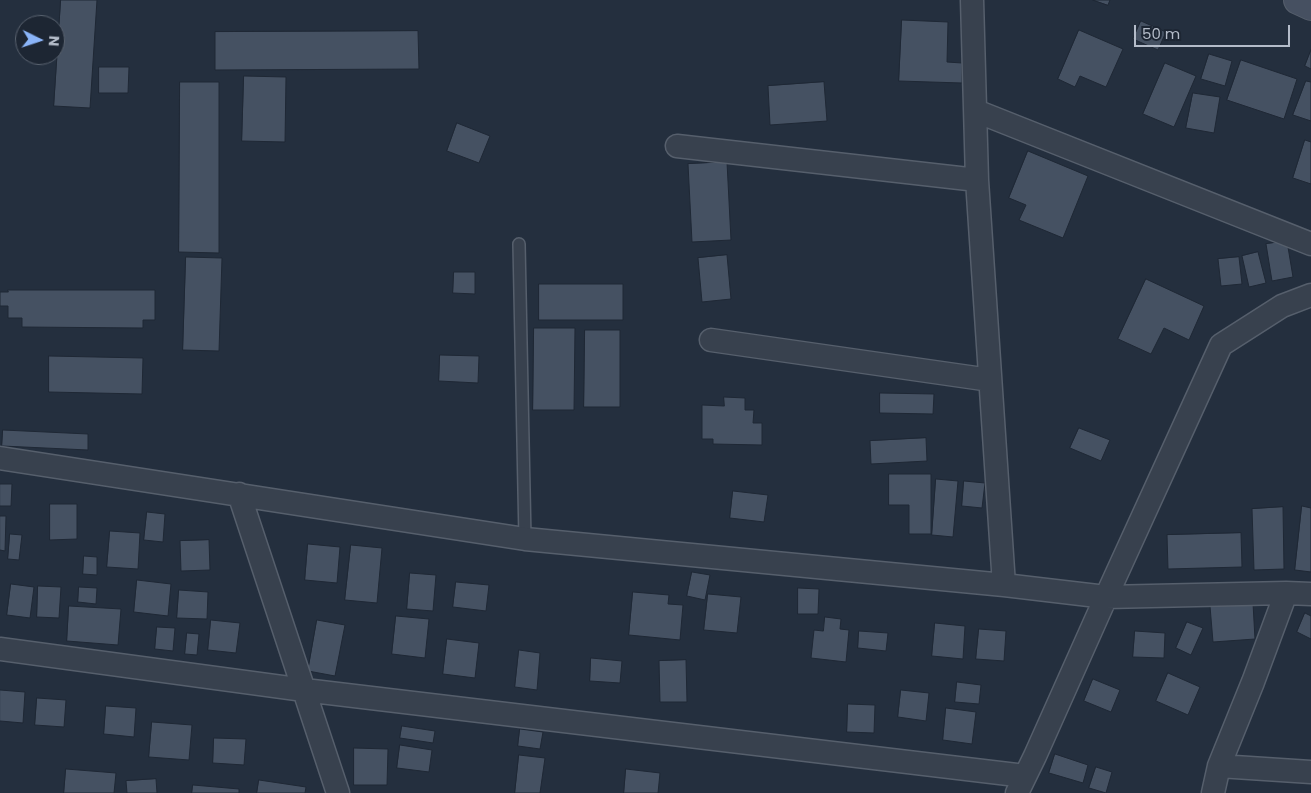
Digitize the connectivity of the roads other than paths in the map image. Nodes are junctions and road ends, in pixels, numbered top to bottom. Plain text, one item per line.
1 (972, 0) edge
2 (1298, 0) edge
3 (1311, 6) edge
4 (976, 111) junction
5 (677, 146) dead end
6 (978, 180) junction
7 (519, 244) dead end
8 (1311, 244) edge
9 (1311, 295) edge
10 (711, 340) dead end
11 (990, 380) junction
12 (0, 458) edge
13 (239, 494) junction
14 (524, 539) junction
15 (1004, 584) junction
16 (1286, 593) junction
17 (1311, 594) edge
18 (1106, 597) junction
19 (0, 649) edge
20 (304, 690) junction
21 (1219, 766) junction
22 (1311, 772) edge
23 (1021, 784) edge
24 (338, 793) edge
25 (1213, 793) edge

1 - 4 street
2 - 3 main road
4 - 6 street
4 - 8 street
5 - 6 street
6 - 11 street
7 - 14 lane
9 - 18 street
10 - 11 street
11 - 15 street
12 - 13 street
13 - 14 street
13 - 20 street
14 - 15 street
15 - 18 street
16 - 17 street
16 - 18 street
16 - 21 street
18 - 23 street
19 - 20 street
20 - 23 street
20 - 24 street
21 - 22 street
21 - 25 street

